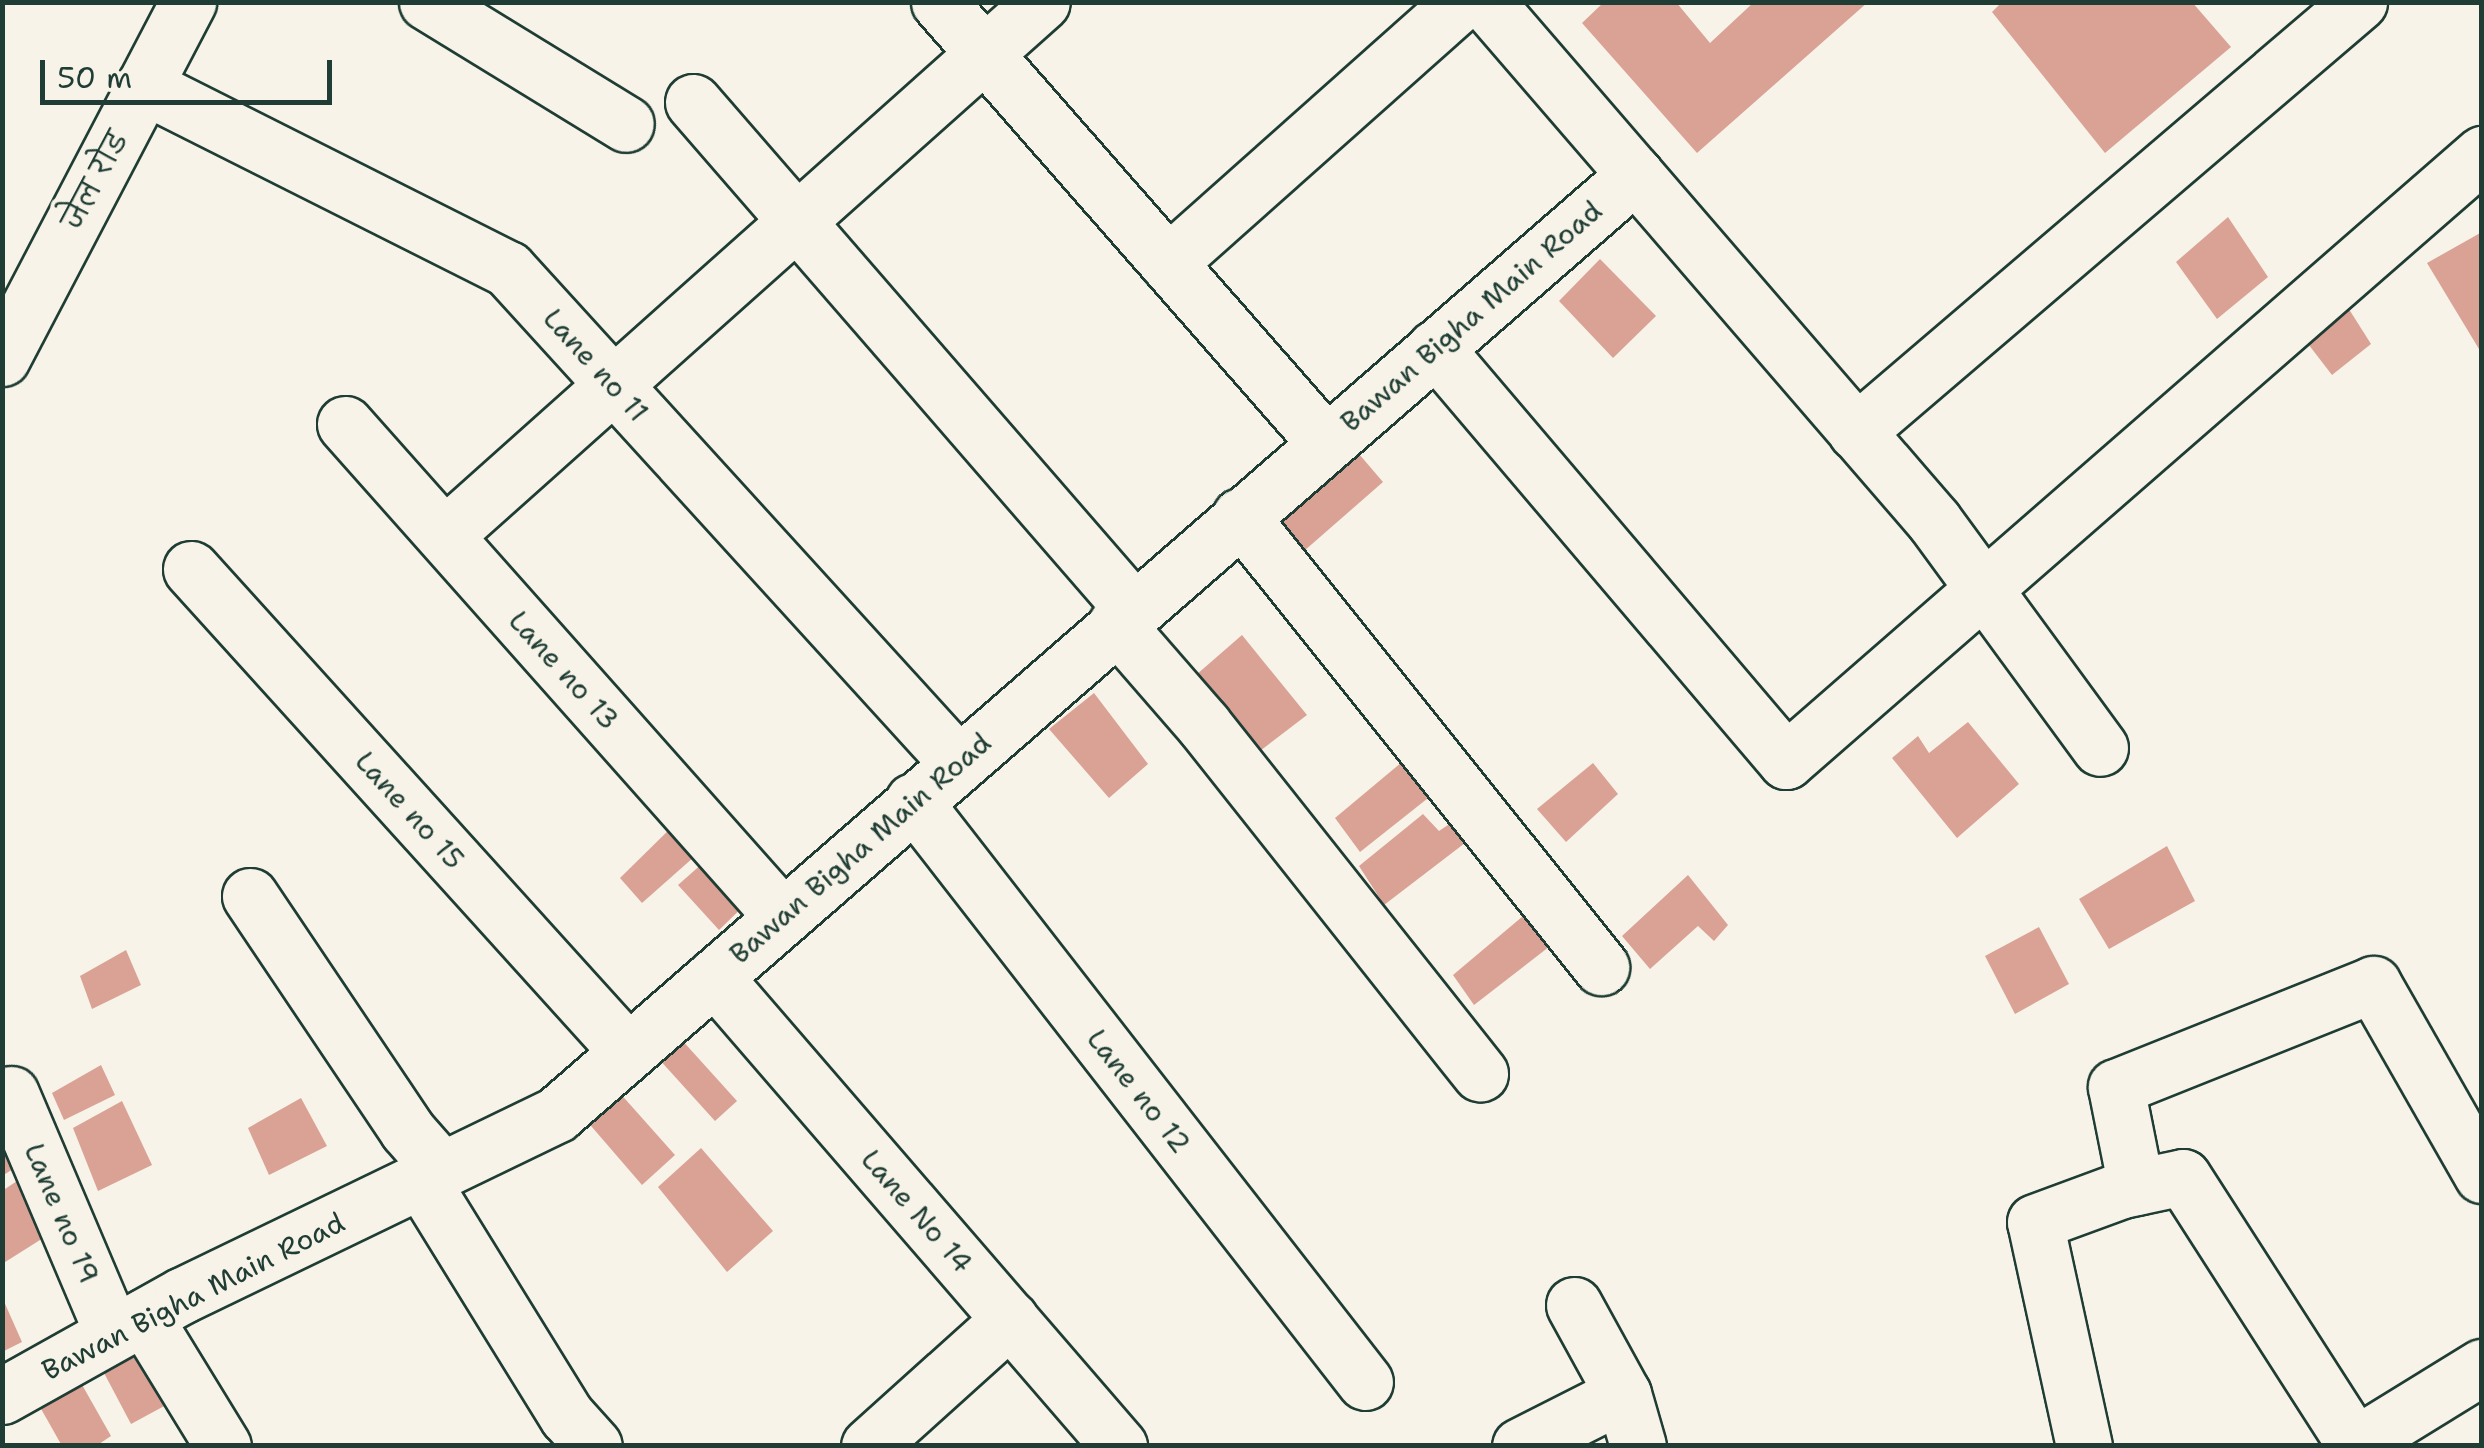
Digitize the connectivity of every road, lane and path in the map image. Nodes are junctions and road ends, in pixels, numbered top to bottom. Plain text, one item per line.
1 (188, 2) edge
2 (427, 2) edge
3 (940, 2) edge
4 (1042, 2) edge
5 (1461, 2) edge
6 (1486, 2) edge
7 (2359, 2) edge
8 (985, 54) junction
9 (144, 86) junction
10 (693, 102) dead end
11 (626, 124) dead end
12 (2482, 154) edge
13 (1635, 175) junction
14 (797, 222) junction
15 (1168, 263) junction
16 (1434, 348) junction
17 (2, 358) edge
18 (614, 384) junction
19 (345, 424) dead end
20 (1856, 432) junction
21 (1326, 442) junction
22 (1240, 516) junction
23 (445, 535) junction
24 (191, 568) dead end
25 (1982, 587) junction
26 (1124, 616) junction
27 (2100, 748) dead end
28 (957, 762) junction
29 (913, 801) junction
30 (250, 896) dead end
31 (782, 916) junction
32 (1600, 967) dead end
33 (714, 977) junction
34 (628, 1052) junction
35 (1480, 1072) dead end
36 (10, 1094) dead end
37 (431, 1175) junction
38 (2482, 1175) edge
39 (2136, 1187) junction
40 (1574, 1304) dead end
41 (1010, 1319) junction
42 (128, 1325) junction
43 (2482, 1367) edge
44 (1365, 1382) dead end
45 (2, 1396) edge
46 (1631, 1420) edge
47 (223, 1446) edge
48 (594, 1446) edge
49 (869, 1446) edge
50 (1119, 1446) edge
51 (1520, 1446) edge
52 (2084, 1446) edge

1 - 9 street, जेल रोड
2 - 11 street
3 - 8 street
4 - 8 street
5 - 15 street
6 - 13 street
7 - 20 street
8 - 14 street
8 - 15 street
9 - 17 street, जेल रोड
9 - 18 street, Lane no 11
10 - 14 street
12 - 25 street
13 - 16 street, Bawan Bigha Main Road
13 - 20 street
14 - 18 street
14 - 26 street
15 - 21 street
16 - 21 street, Bawan Bigha Main Road
16 - 25 street
18 - 23 street
18 - 28 street, Lane no 11
19 - 23 street, Lane no 13
20 - 25 street
21 - 22 street, Bawan Bigha Main Road
22 - 26 street, Bawan Bigha Main Road
22 - 32 street
23 - 31 street, Lane no 13
24 - 34 street, Lane no 15
25 - 27 street
26 - 28 street, Bawan Bigha Main Road
26 - 35 street
28 - 29 street, Bawan Bigha Main Road
29 - 31 street, Bawan Bigha Main Road
29 - 44 street, Lane no 12
30 - 37 street
31 - 33 street, Bawan Bigha Main Road
33 - 34 street, Bawan Bigha Main Road
33 - 41 street, Lane No 14
34 - 37 street, Bawan Bigha Main Road
36 - 42 street, Lane no 19
37 - 42 street, Bawan Bigha Main Road
37 - 48 street
38 - 39 street
39 - 43 street
39 - 52 street
40 - 46 street
41 - 49 street
41 - 50 street, Lane No 14
42 - 45 street, Bawan Bigha Main Road
42 - 47 street, Lane no 19
46 - 51 street

